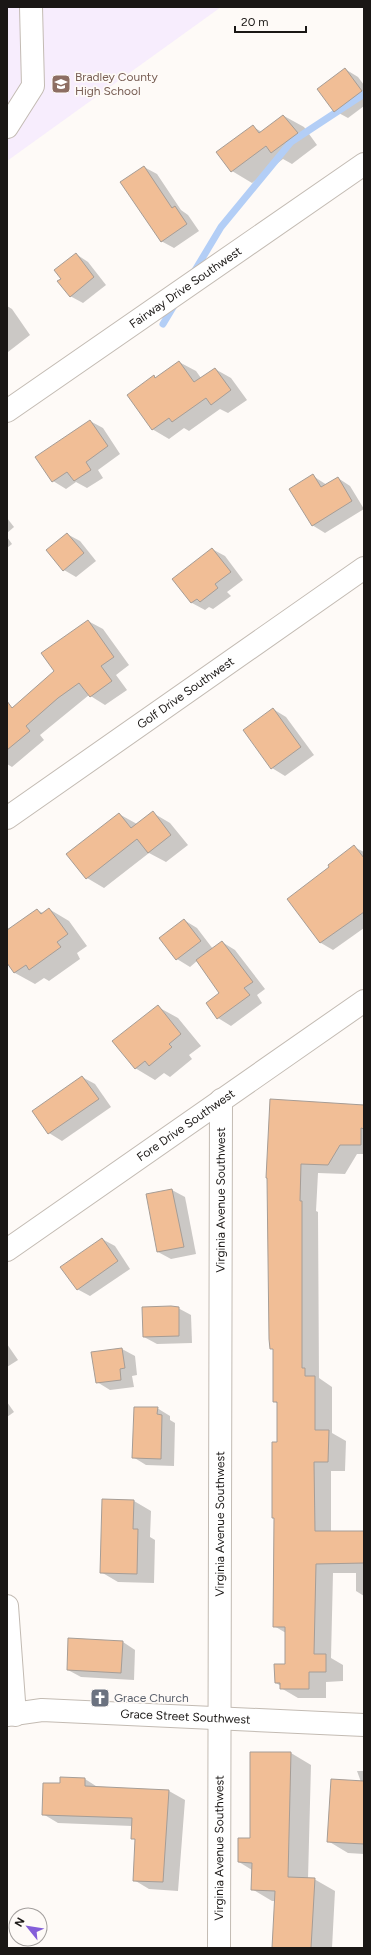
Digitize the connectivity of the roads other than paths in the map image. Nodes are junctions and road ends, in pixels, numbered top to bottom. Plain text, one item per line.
1 (31, 7) edge
2 (7, 127) edge
3 (364, 164) edge
4 (7, 411) edge
5 (364, 568) edge
6 (7, 818) edge
7 (364, 1001) edge
8 (221, 1100) junction
9 (7, 1250) edge
10 (7, 1606) edge
11 (11, 1715) edge
12 (221, 1719) junction
13 (364, 1725) edge
14 (219, 1948) edge

1 - 2 street
3 - 4 street, Fairway Drive Southwest
5 - 6 street, Golf Drive Southwest
7 - 8 street, Fore Drive Southwest
8 - 9 street, Fore Drive Southwest
8 - 12 street, Virginia Avenue Southwest
10 - 11 street
11 - 12 street, Grace Street Southwest
12 - 13 street, Grace Street Southwest
12 - 14 street, Virginia Avenue Southwest

